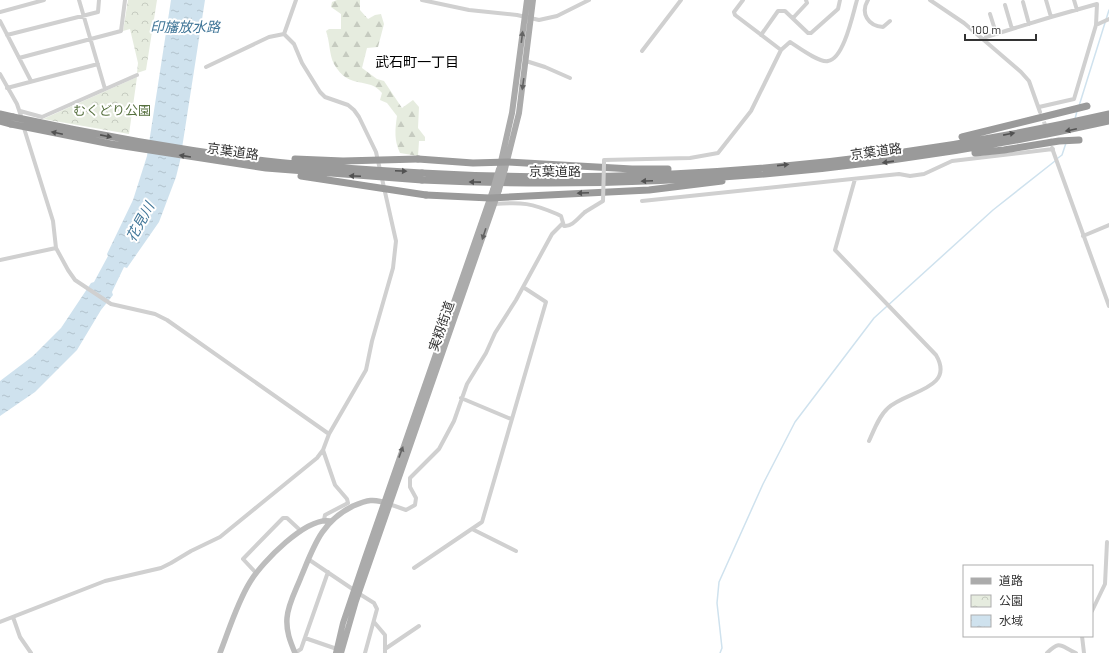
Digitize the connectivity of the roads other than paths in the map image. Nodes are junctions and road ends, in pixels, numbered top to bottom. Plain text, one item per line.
1 (44, 0) edge
2 (79, 0) edge
3 (99, 0) edge
4 (125, 0) edge
5 (296, 0) edge
6 (422, 0) edge
7 (527, 0) edge
8 (534, 0) edge
9 (589, 0) edge
10 (681, 0) edge
11 (743, 0) edge
12 (806, 0) edge
13 (840, 0) edge
14 (857, 0) edge
15 (868, 0) edge
16 (930, 0) edge
17 (1046, 0) edge
18 (1074, 0) edge
19 (1023, 2) dead end
20 (1097, 2) edge
21 (1005, 5) dead end
22 (1077, 10) junction
23 (0, 12) edge
24 (990, 14) dead end
25 (84, 15) junction
26 (528, 17) junction
27 (1051, 17) junction
28 (793, 18) junction
29 (1109, 19) edge
30 (0, 21) edge
31 (890, 21) dead end
32 (1029, 24) junction
33 (1096, 25) junction
34 (1012, 29) junction
35 (284, 34) junction
36 (996, 34) junction
37 (7, 35) junction
38 (761, 35) junction
39 (92, 39) junction
40 (984, 40) junction
41 (781, 50) junction
42 (642, 51) dead end
43 (19, 58) junction
44 (526, 61) junction
45 (98, 64) junction
46 (206, 67) dead end
47 (0, 74) edge
48 (137, 75) dead end
49 (570, 78) dead end
50 (31, 81) junction
51 (7, 88) junction
52 (105, 89) junction
53 (1087, 106) dead end
54 (20, 111) junction
55 (0, 114) edge
56 (1109, 114) edge
57 (12, 120) junction
58 (0, 121) edge
59 (1109, 121) edge
60 (1079, 140) dead end
61 (917, 149) junction
62 (212, 157) junction
63 (922, 157) junction
64 (503, 166) junction
65 (760, 168) junction
66 (771, 174) junction
67 (422, 176) junction
68 (855, 179) junction
69 (494, 196) junction
70 (642, 200) dead end
71 (562, 224) junction
72 (1109, 225) edge
73 (1083, 236) junction
74 (56, 248) junction
75 (0, 260) edge
76 (523, 287) junction
77 (1109, 306) edge
78 (461, 398) junction
79 (511, 419) junction
80 (329, 434) junction
81 (869, 441) dead end
82 (323, 450) junction
83 (387, 503) junction
84 (324, 520) junction
85 (330, 521) junction
86 (472, 529) junction
87 (301, 532) junction
88 (1107, 542) dead end
89 (516, 551) dead end
90 (308, 559) junction
91 (414, 568) dead end
92 (328, 572) junction
93 (256, 573) junction
94 (356, 592) junction
95 (1093, 609) edge
96 (13, 617) junction
97 (0, 622) edge
98 (374, 622) junction
99 (419, 626) dead end
100 (1082, 637) edge
101 (305, 638) junction
102 (385, 651) edge
103 (338, 652) edge
104 (31, 653) edge
105 (220, 653) edge
106 (295, 653) edge
107 (365, 653) edge
108 (1047, 653) edge
109 (1076, 653) edge
110 (1084, 653) edge

1 - 23 street
2 - 25 street
3 - 25 street
4 - 39 street
5 - 35 street
6 - 26 street
7 - 26 main road, 実籾街道
8 - 26 main road, 実籾街道
9 - 26 street
10 - 42 street
11 - 38 street
12 - 28 street
13 - 28 street
14 - 41 street
15 - 31 street
16 - 40 street
17 - 27 street
18 - 22 street
19 - 32 street
20 - 22 street
20 - 33 street
21 - 34 street
22 - 27 street
24 - 36 street
25 - 37 street
25 - 39 street
26 - 44 main road, 実籾街道
64 -> 26 main road, 実籾街道
27 - 32 street
28 - 38 street
29 - 33 street
30 - 37 street
32 - 34 street
33 - 40 street
34 - 36 street
35 - 46 street
35 - 80 street
36 - 40 street
37 - 43 street
38 - 41 street
39 - 43 street
39 - 45 street
41 - 71 street, bridge
43 - 50 street
44 - 49 street
44 -> 64 main road, 実籾街道
45 - 50 street
45 - 52 street
47 - 51 street
48 - 52 street
50 - 51 street
51 - 54 street
52 - 54 street
53 - 61 highway
54 - 74 street
55 - 57 highway, 京葉道路
61 -> 56 highway, 京葉道路
57 - 58 highway, 京葉道路
57 - 62 highway, 京葉道路, bridge
59 -> 63 highway, 京葉道路
60 - 63 highway
65 -> 61 highway, 京葉道路
62 - 64 highway, bridge
62 - 67 highway, 京葉道路, bridge
62 - 69 highway, bridge
63 -> 66 highway, 京葉道路
64 - 65 highway
64 - 69 main road, 実籾街道, bridge
65 - 67 highway, 京葉道路
66 -> 67 highway, 京葉道路
66 -> 69 highway
68 - 70 street
68 - 73 street
68 - 81 street
69 - 71 street
69 - 83 main road, 実籾街道
71 - 76 street
72 - 73 street
73 - 77 street
74 - 75 street
74 - 80 street
76 - 78 street
76 - 79 street
78 - 79 street
78 - 83 street
79 - 86 street
80 - 82 street
82 - 84 street
82 - 96 street
83 - 85 street
83 - 94 main road, 実籾街道
84 - 85 street
84 - 87 street
85 - 90 street
86 - 89 street
86 - 91 street
87 - 93 street
87 - 93 street
88 - 95 street
90 - 92 street
90 - 106 street
92 - 94 street
92 - 101 street
93 - 105 street
94 - 98 street
94 - 103 main road, 実籾街道
96 - 97 street
96 - 104 street
98 - 102 street
98 - 107 street
99 - 102 street
100 - 110 street
101 - 103 street
101 - 106 street
108 - 109 street

